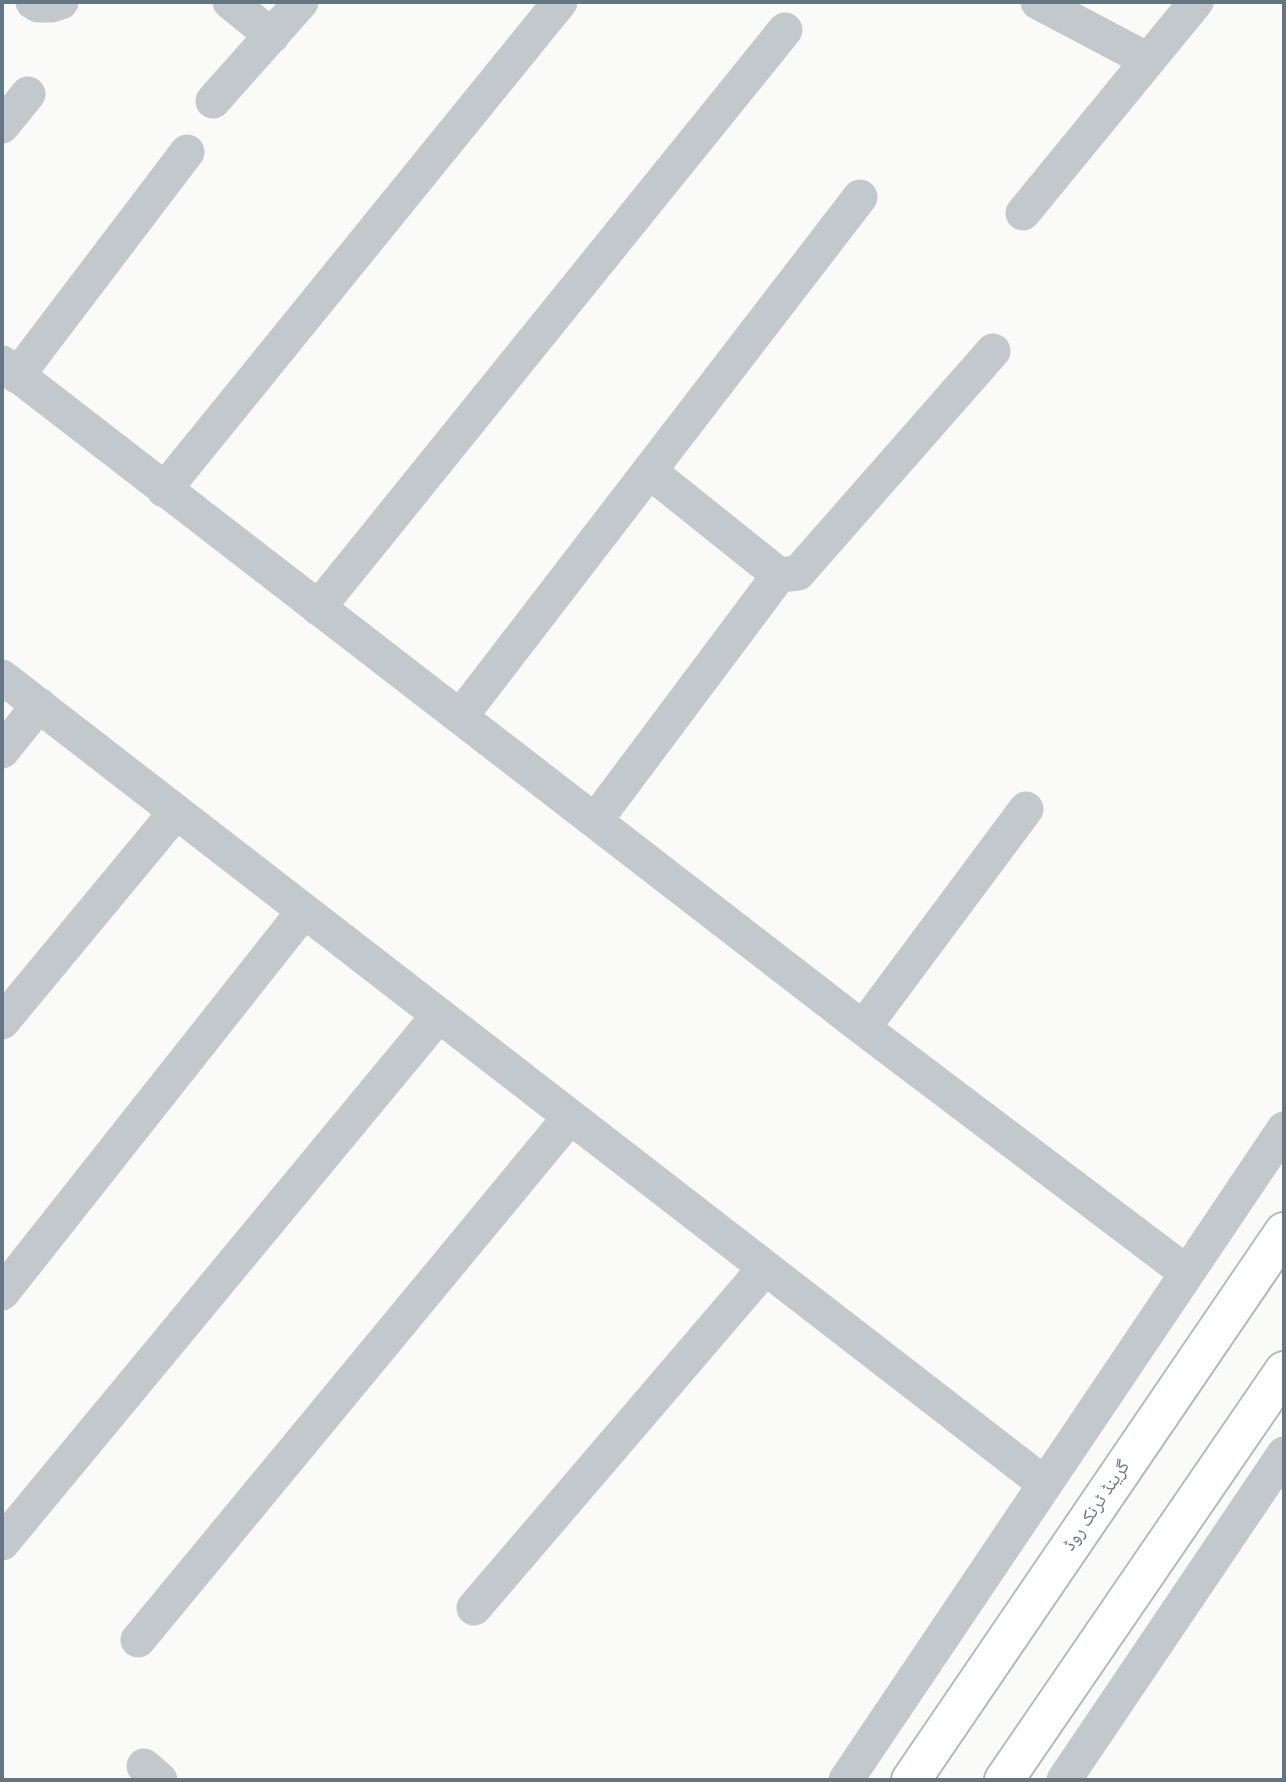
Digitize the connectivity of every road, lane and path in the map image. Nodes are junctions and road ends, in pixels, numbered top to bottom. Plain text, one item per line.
1 (33, 2) edge
2 (61, 2) edge
3 (230, 2) edge
4 (301, 2) edge
5 (560, 2) edge
6 (1038, 2) edge
7 (1196, 2) edge
8 (785, 30) dead end
9 (272, 36) junction
10 (1146, 60) junction
11 (28, 94) dead end
12 (212, 101) dead end
13 (2, 126) edge
14 (187, 152) dead end
15 (860, 197) dead end
16 (1023, 213) dead end
17 (993, 351) dead end
18 (9, 369) edge
19 (649, 471) junction
20 (164, 490) junction
21 (779, 575) junction
22 (318, 608) junction
23 (2, 677) edge
24 (39, 705) junction
25 (460, 717) junction
26 (2, 751) edge
27 (1026, 808) dead end
28 (176, 812) junction
29 (595, 821) junction
30 (304, 911) junction
31 (439, 1015) junction
32 (2, 1022) edge
33 (863, 1028) junction
34 (570, 1117) junction
35 (1284, 1129) edge
36 (1284, 1232) edge
37 (765, 1268) junction
38 (1187, 1273) junction
39 (2, 1293) edge
40 (1284, 1371) edge
41 (1284, 1454) edge
42 (1045, 1485) junction
43 (2, 1543) edge
44 (474, 1608) dead end
45 (138, 1640) dead end
46 (846, 1780) edge
47 (911, 1780) edge
48 (1004, 1780) edge
49 (1064, 1780) edge

1 - 2 street
3 - 9 street
4 - 9 street
5 - 20 street
6 - 10 street
7 - 10 street
8 - 22 street
9 - 12 street
10 - 16 street
11 - 13 street
14 - 18 street
15 - 19 street
17 - 21 street
18 - 20 street
19 - 21 street
19 - 25 street
20 - 22 street
21 - 29 street
22 - 25 street
23 - 24 street
24 - 26 street
24 - 28 street
25 - 29 street
27 - 33 street
28 - 30 street
28 - 32 street
29 - 33 street
30 - 31 street
30 - 39 street
31 - 34 street
31 - 43 street
33 - 38 street
34 - 37 street
34 - 45 street
35 - 38 street
36 - 47 highway, گرینڈ ٹرنک روڈ
37 - 42 street
37 - 44 street
38 - 42 street
40 - 48 highway
41 - 49 street
42 - 46 street

